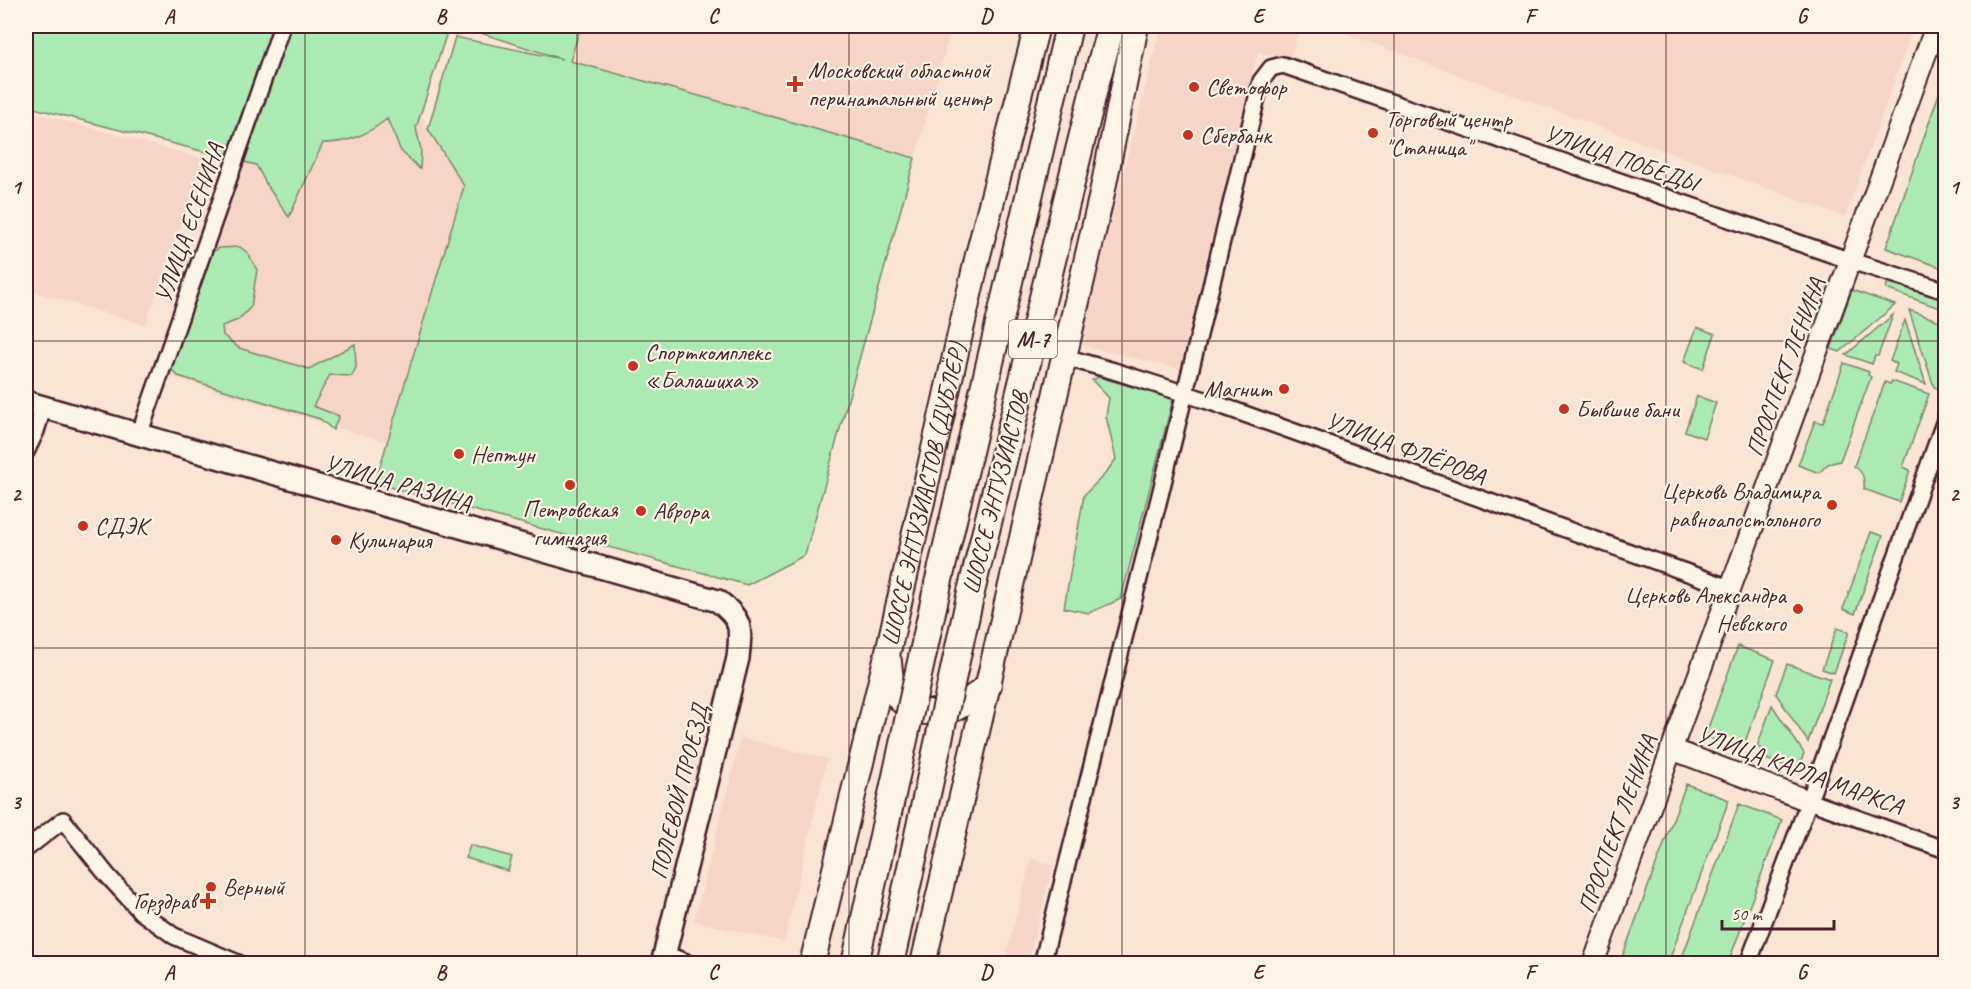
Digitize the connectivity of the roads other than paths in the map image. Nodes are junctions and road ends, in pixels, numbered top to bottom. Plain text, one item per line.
1 (282, 26) edge
2 (1037, 26) edge
3 (1069, 26) edge
4 (1111, 26) edge
5 (1136, 26) edge
6 (1936, 26) edge
7 (1851, 261) junction
8 (1946, 291) edge
9 (1064, 357) junction
10 (1184, 393) junction
11 (34, 405) edge
12 (1946, 417) edge
13 (139, 435) junction
14 (26, 452) edge
15 (1731, 588) junction
16 (740, 632) joint
17 (889, 647) junction
18 (989, 685) junction
19 (1671, 749) junction
20 (1809, 801) junction
21 (26, 849) edge
22 (1946, 850) edge
23 (670, 961) edge
24 (240, 963) edge
25 (812, 963) edge
26 (855, 963) edge
27 (890, 963) edge
28 (923, 963) edge
29 (1042, 963) edge
30 (1593, 963) edge
31 (1749, 963) edge

1 - 13 street, УЛИЦА ЕСЕНИНА
2 - 17 main road, ШОССЕ ЭНТУЗИАСТОВ (ДУБЛЁР)
3 - 26 highway, ШОССЕ ЭНТУЗИАСТОВ / М-7, bridge
4 - 27 highway, ШОССЕ ЭНТУЗИАСТОВ / М-7, bridge
5 - 9 main road
6 - 7 street, ПРОСПЕКТ ЛЕНИНА
7 - 8 street, УЛИЦА ПОБЕДЫ
7 - 10 street, УЛИЦА ПОБЕДЫ
7 - 15 street, ПРОСПЕКТ ЛЕНИНА
9 - 10 street, УЛИЦА ФЛЁРОВА
9 - 18 main road
10 - 15 street, УЛИЦА ФЛЁРОВА
10 - 29 street
11 - 13 main road, УЛИЦА РАЗИНА
11 - 14 street
12 - 20 street
13 - 16 main road, УЛИЦА РАЗИНА
15 - 19 street, ПРОСПЕКТ ЛЕНИНА
16 - 23 main road, ПОЛЕВОЙ ПРОЕЗД
17 - 18 main road
17 - 25 main road, ШОССЕ ЭНТУЗИАСТОВ (ДУБЛЁР)
18 - 28 main road
19 - 20 street, УЛИЦА КАРЛА МАРКСА
19 - 30 street, ПРОСПЕКТ ЛЕНИНА
20 - 22 street, УЛИЦА КАРЛА МАРКСА
20 - 31 street
21 - 24 street

